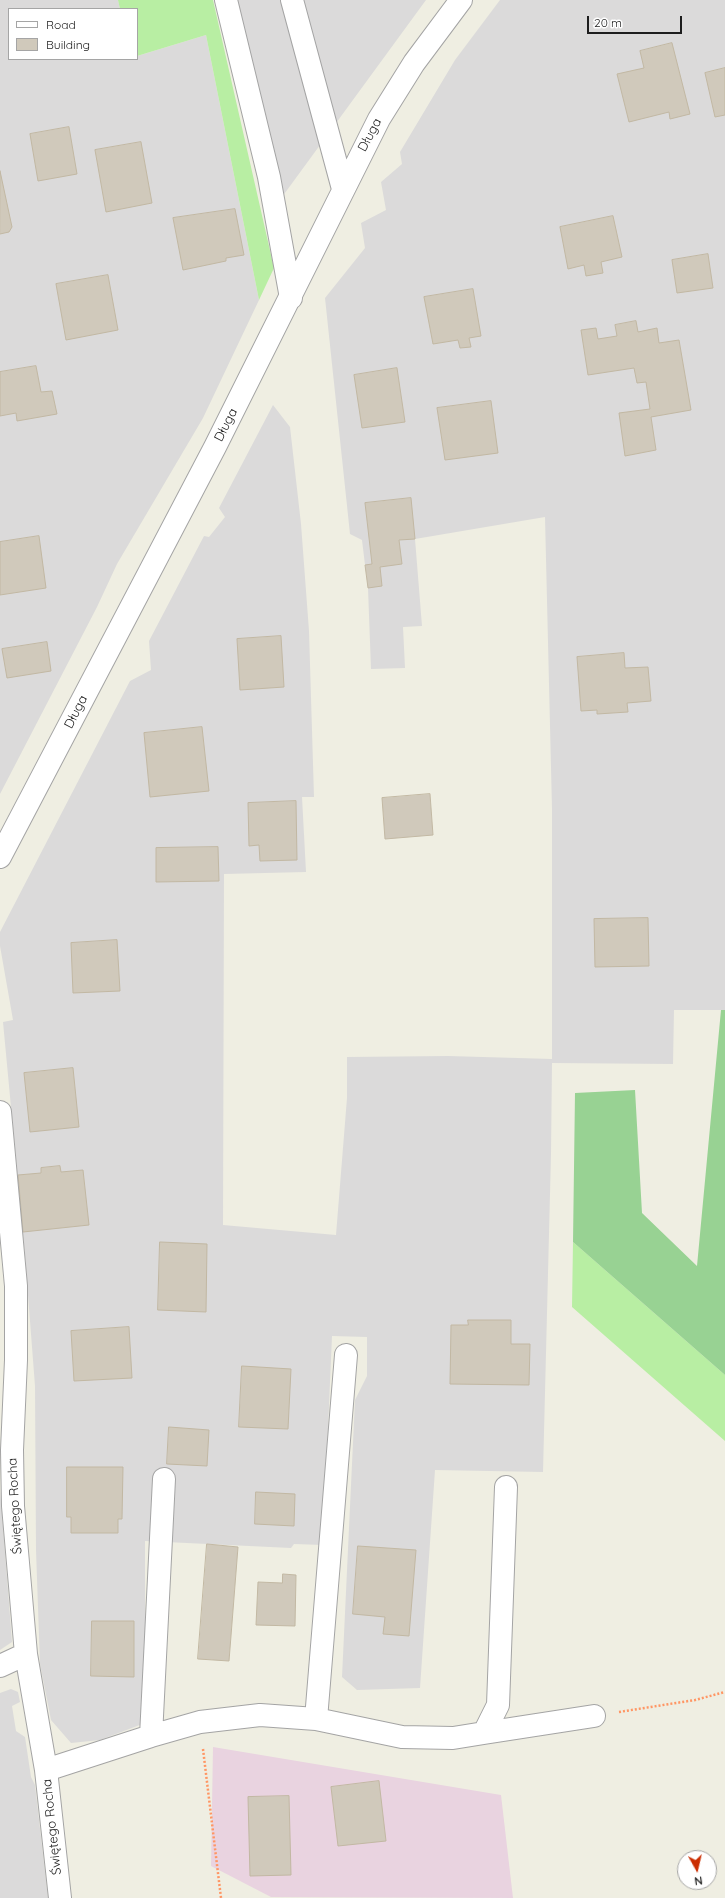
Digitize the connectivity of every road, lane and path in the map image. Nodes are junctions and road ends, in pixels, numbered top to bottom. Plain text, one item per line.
1 (226, 0) edge
2 (292, 0) edge
3 (461, 0) edge
4 (342, 189) junction
5 (291, 298) junction
6 (0, 857) edge
7 (0, 1112) edge
8 (346, 1355) dead end
9 (164, 1479) dead end
10 (506, 1487) dead end
11 (26, 1654) junction
12 (0, 1666) edge
13 (725, 1692) edge
14 (594, 1716) joint
15 (316, 1719) junction
16 (200, 1722) junction
17 (484, 1733) junction
18 (151, 1736) junction
19 (46, 1770) junction
20 (60, 1898) edge
21 (221, 1898) edge

1 - 5 street
2 - 4 street
3 - 4 street, Długa
4 - 5 street, Długa
5 - 6 street, Długa
7 - 11 street, Świętego Rocha
8 - 15 street
9 - 18 street
10 - 17 street
11 - 12 street
11 - 19 street, Świętego Rocha
13 - 14 path
14 - 17 street
15 - 16 street
15 - 17 street
16 - 18 street
16 - 21 path
18 - 19 street
19 - 20 street, Świętego Rocha

